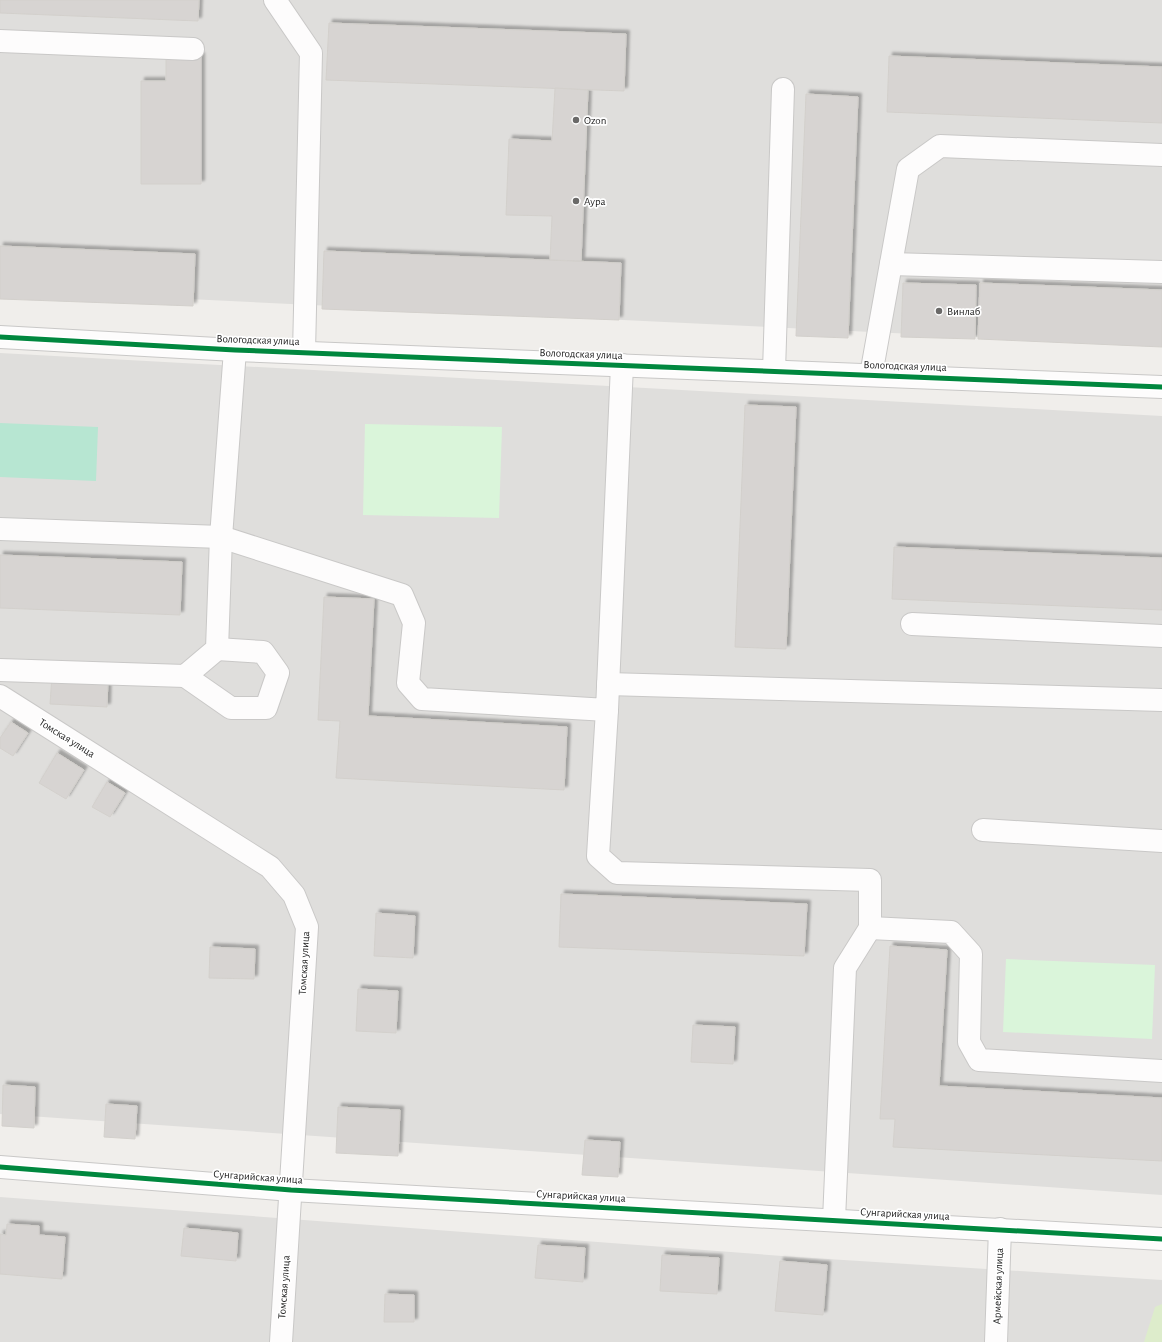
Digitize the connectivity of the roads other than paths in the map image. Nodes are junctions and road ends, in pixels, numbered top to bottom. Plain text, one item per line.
1 (275, 0) edge
2 (0, 41) edge
3 (192, 49) dead end
4 (783, 89) dead end
5 (1162, 155) edge
6 (890, 264) junction
7 (1162, 272) edge
8 (0, 337) edge
9 (235, 350) junction
10 (304, 352) junction
11 (622, 365) junction
12 (774, 371) junction
13 (871, 375) junction
14 (1162, 387) edge
15 (0, 529) edge
16 (221, 537) junction
17 (912, 624) dead end
18 (1162, 636) edge
19 (217, 648) junction
20 (0, 670) edge
21 (185, 676) junction
22 (608, 684) junction
23 (0, 696) edge
24 (1162, 700) edge
25 (607, 710) junction
26 (983, 830) dead end
27 (1162, 841) edge
28 (870, 928) junction
29 (1162, 1071) edge
30 (0, 1167) edge
31 (291, 1190) junction
32 (834, 1220) junction
33 (1000, 1229) junction
34 (1162, 1239) edge
35 (281, 1342) edge
36 (996, 1342) edge

1 - 10 street
2 - 3 street
4 - 12 street
5 - 6 street
6 - 7 street
6 - 13 street
8 - 9 street, Вологодская улица
9 - 10 street, Вологодская улица
9 - 16 street
10 - 11 street, Вологодская улица
11 - 12 street, Вологодская улица
11 - 22 street
12 - 13 street, Вологодская улица
13 - 14 street, Вологодская улица
15 - 16 street
16 - 19 street
16 - 25 street
17 - 18 street
19 - 21 street
19 - 21 street
20 - 21 street
22 - 24 street
22 - 25 street
23 - 31 street, Томская улица
25 - 28 street
26 - 27 street
28 - 29 street
28 - 32 street
30 - 31 street, Сунгарийская улица
31 - 32 street, Сунгарийская улица
31 - 35 street, Томская улица
32 - 33 street, Сунгарийская улица
33 - 34 street, Сунгарийская улица
33 - 36 street, Армейская улица

